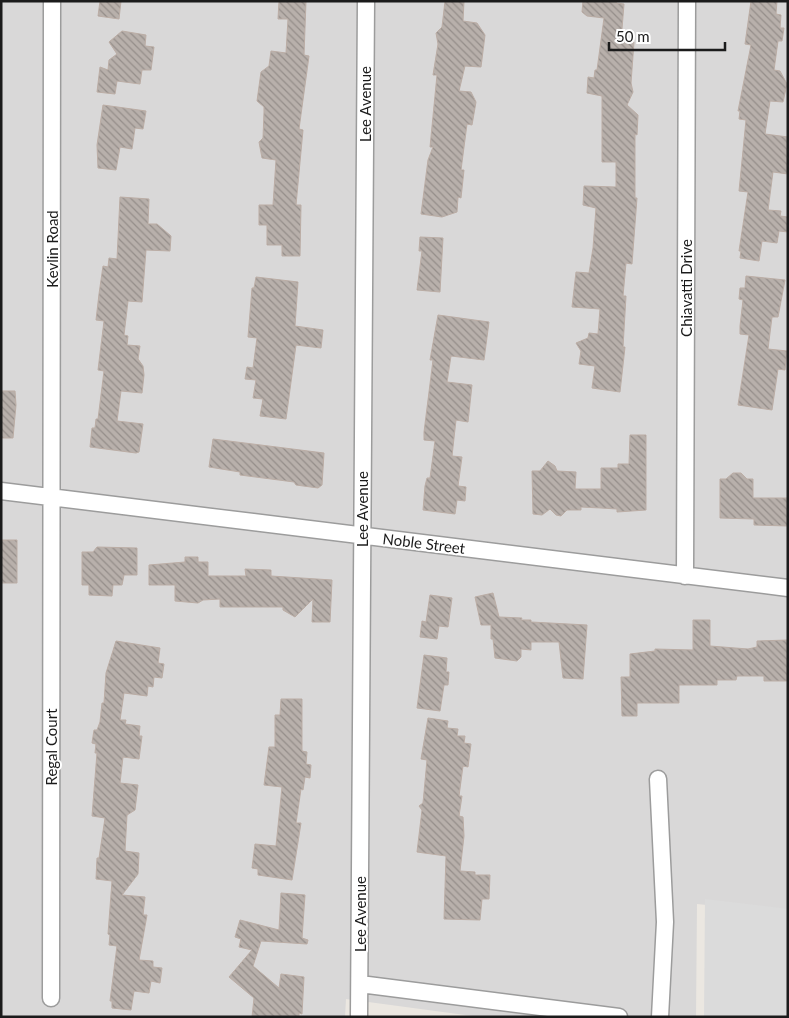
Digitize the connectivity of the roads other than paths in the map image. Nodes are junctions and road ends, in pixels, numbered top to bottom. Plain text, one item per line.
1 (52, 1) edge
2 (366, 1) edge
3 (688, 1) edge
4 (1, 490) edge
5 (51, 497) junction
6 (362, 535) junction
7 (685, 576) junction
8 (788, 588) edge
9 (658, 779) dead end
10 (360, 984) junction
11 (51, 998) dead end
12 (359, 1017) edge
13 (619, 1017) edge
14 (660, 1017) edge

1 - 5 street, Kevlin Road
2 - 6 street, Lee Avenue
3 - 7 street, Chiavatti Drive
4 - 5 street, Noble Street
5 - 6 street, Noble Street
5 - 11 street, Regal Court
6 - 7 street, Noble Street
6 - 10 street, Lee Avenue
7 - 8 street, Noble Street
9 - 14 street
10 - 12 street, Lee Avenue
10 - 13 street

